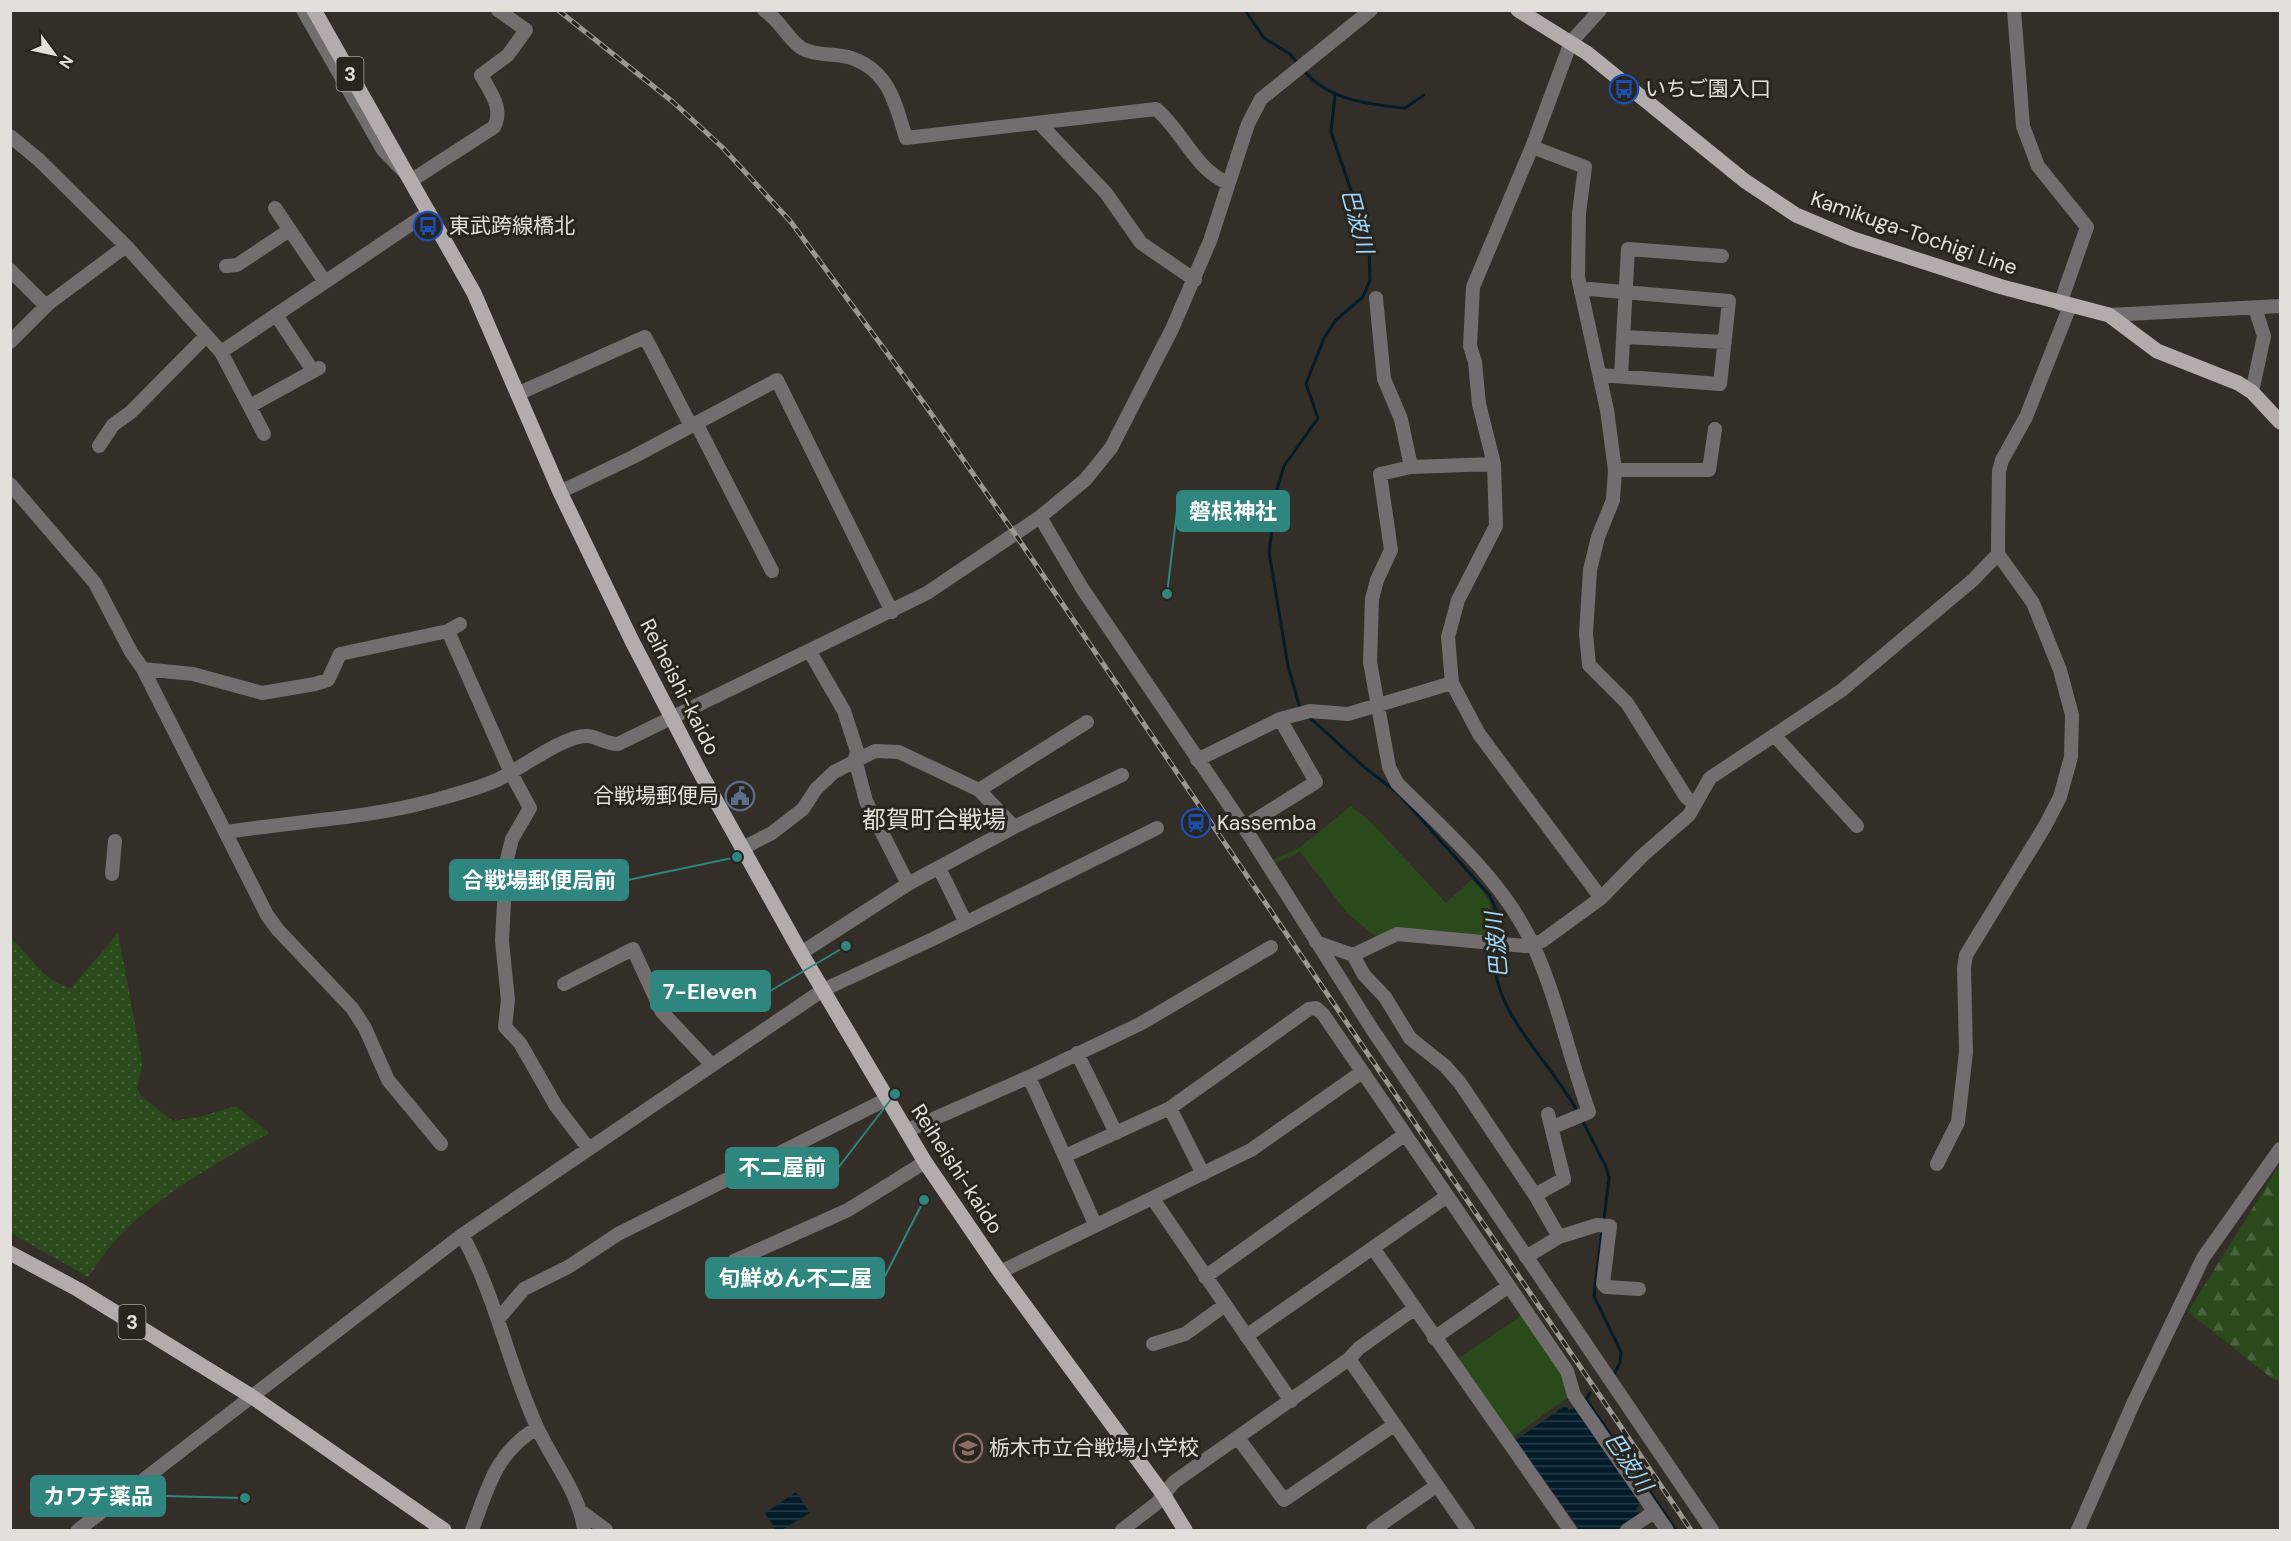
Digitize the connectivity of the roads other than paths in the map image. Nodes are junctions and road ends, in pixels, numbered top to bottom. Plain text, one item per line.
1 (303, 10) edge
2 (314, 10) edge
3 (498, 10) edge
4 (764, 10) edge
5 (1371, 10) edge
6 (1518, 10) edge
7 (1600, 10) edge
8 (2014, 10) edge
9 (1571, 42) junction
10 (1040, 124) junction
11 (10, 136) edge
12 (1532, 147) junction
13 (412, 180) junction
14 (1228, 183) junction
15 (275, 208) dead end
16 (429, 212) junction
17 (288, 231) junction
18 (126, 246) junction
19 (1722, 256) dead end
20 (226, 266) dead end
21 (10, 270) edge
22 (1195, 280) junction
23 (325, 282) junction
24 (1581, 292) junction
25 (1626, 293) junction
26 (1376, 298) dead end
27 (2065, 305) junction
28 (46, 306) junction
29 (2280, 306) edge
30 (2255, 308) junction
31 (276, 315) junction
32 (2109, 315) junction
33 (206, 336) junction
34 (1623, 337) junction
35 (10, 342) edge
36 (1725, 342) junction
37 (221, 352) junction
38 (1600, 375) junction
39 (1621, 376) junction
40 (2252, 392) junction
41 (517, 394) junction
42 (250, 406) junction
43 (2280, 422) edge
44 (693, 424) junction
45 (1715, 429) dead end
46 (264, 434) dead end
47 (99, 446) dead end
48 (1494, 464) junction
49 (1411, 467) junction
50 (1615, 470) junction
51 (10, 484) edge
52 (560, 492) junction
53 (1040, 517) junction
54 (1998, 555) junction
55 (772, 571) dead end
56 (892, 612) junction
57 (810, 652) junction
58 (143, 669) junction
59 (1452, 683) junction
60 (1377, 706) junction
61 (672, 719) junction
62 (1280, 719) junction
63 (1087, 722) dead end
64 (1774, 735) junction
65 (855, 759) junction
66 (1197, 760) junction
67 (511, 773) junction
68 (1122, 775) dead end
69 (979, 790) junction
70 (1694, 804) junction
71 (1244, 826) junction
72 (1857, 826) dead end
73 (1014, 827) junction
74 (1158, 828) dead end
75 (227, 832) junction
76 (115, 841) dead end
77 (743, 848) junction
78 (939, 868) junction
79 (112, 874) dead end
80 (908, 884) junction
81 (1601, 898) junction
82 (966, 923) junction
83 (1316, 942) junction
84 (1533, 946) junction
85 (1271, 948) dead end
86 (801, 953) junction
87 (1353, 955) junction
88 (564, 984) dead end
89 (823, 990) junction
90 (1077, 1053) junction
91 (712, 1065) junction
92 (1362, 1072) junction
93 (1029, 1077) junction
94 (887, 1099) junction
95 (1170, 1108) junction
96 (906, 1131) junction
97 (1116, 1133) junction
98 (1404, 1135) junction
99 (441, 1144) dead end
100 (589, 1149) junction
101 (2280, 1149) edge
102 (1065, 1156) junction
103 (925, 1162) junction
104 (1937, 1164) dead end
105 (1203, 1174) junction
106 (1535, 1195) junction
107 (1446, 1197) junction
108 (1153, 1199) junction
109 (1095, 1224) junction
110 (462, 1235) junction
111 (1559, 1237) junction
112 (1373, 1248) junction
113 (12, 1253) edge
114 (1526, 1257) junction
115 (734, 1261) dead end
116 (1000, 1272) junction
117 (1204, 1276) junction
118 (1509, 1286) junction
119 (1639, 1289) dead end
120 (1224, 1305) junction
121 (1414, 1309) junction
122 (499, 1318) junction
123 (1246, 1336) junction
124 (1434, 1338) junction
125 (1153, 1344) dead end
126 (1349, 1359) junction
127 (251, 1396) junction
128 (1291, 1401) junction
129 (1394, 1425) junction
130 (537, 1428) junction
131 (1238, 1438) junction
132 (1436, 1486) junction
133 (1163, 1494) junction
134 (1654, 1512) junction
135 (583, 1513) junction
136 (1383, 1528) edge
137 (78, 1530) edge
138 (444, 1530) edge
139 (472, 1530) edge
140 (584, 1530) edge
141 (606, 1530) edge
142 (1122, 1530) edge
143 (1185, 1530) edge
144 (1468, 1530) edge
145 (1570, 1530) edge
146 (1627, 1530) edge
147 (1667, 1530) edge
148 (1712, 1530) edge
149 (2078, 1530) edge

1 - 13 street
2 - 13 main road, Reiheishi-kaido / 3
3 - 13 street
4 - 10 street
5 - 14 street
6 - 9 main road, Kamikuga-Tochigi Line
7 - 9 street
8 - 27 street
9 - 12 street
9 - 27 main road, Kamikuga-Tochigi Line
10 - 14 street
10 - 22 street
11 - 18 street
12 - 24 street
12 - 48 street
13 - 16 main road, Reiheishi-kaido / 3
14 - 22 street
15 - 17 street
16 - 23 street
16 - 41 main road, Reiheishi-kaido / 3
17 - 20 street
17 - 23 street
18 - 28 street
18 - 33 street
19 - 25 street
21 - 28 street
22 - 53 street
23 - 31 street
24 - 25 street
24 - 38 street
25 - 34 street
25 - 36 street
26 - 49 street
27 - 32 main road, Kamikuga-Tochigi Line
27 - 54 street
28 - 35 street
29 - 30 street
30 - 32 street
30 - 40 street
31 - 37 street
31 - 42 street
32 - 40 main road
33 - 37 street
33 - 47 street
34 - 36 street
34 - 39 street
36 - 39 street
37 - 42 street
38 - 39 street
38 - 50 street
40 - 43 main road
41 - 44 street
41 - 52 main road, Reiheishi-kaido / 3
42 - 46 street
44 - 52 street
44 - 55 street
44 - 56 street
45 - 50 street
48 - 49 street
48 - 59 street
49 - 60 street
50 - 70 street
51 - 58 street
52 - 61 main road, Reiheishi-kaido / 3
53 - 56 street
53 - 66 street
54 - 64 street
54 - 104 street
56 - 57 street
57 - 61 street
57 - 65 street
58 - 67 street
58 - 75 street
59 - 60 street
59 - 81 street
60 - 62 street
60 - 84 street
61 - 67 street
61 - 77 main road, Reiheishi-kaido / 3
62 - 66 street
62 - 71 street
63 - 69 street
64 - 70 street
64 - 72 street
65 - 69 street
65 - 77 street
65 - 80 street
66 - 71 street
67 - 75 street
67 - 100 street
68 - 73 street
69 - 73 street
70 - 81 street
71 - 83 street
73 - 78 street
74 - 82 street
75 - 99 street
76 - 79 street
77 - 86 main road, Reiheishi-kaido / 3
78 - 80 street
78 - 82 street
80 - 86 street
81 - 84 street
82 - 89 street
83 - 87 street
83 - 114 street
84 - 87 street
84 - 106 street
85 - 90 street
86 - 89 main road, Reiheishi-kaido / 3
87 - 106 street
88 - 91 street
89 - 91 street
89 - 94 main road, Reiheishi-kaido / 3
90 - 93 street
90 - 97 street
91 - 100 street
92 - 95 street
92 - 98 street
92 - 105 street
93 - 96 street
93 - 102 street
94 - 96 main road, Reiheishi-kaido / 3
94 - 122 street
95 - 97 street
95 - 105 street
96 - 103 main road, Reiheishi-kaido / 3
97 - 102 street
98 - 107 street
98 - 117 street
100 - 110 street
101 - 149 street
102 - 109 street
103 - 115 street
103 - 116 main road, Reiheishi-kaido / 3
105 - 108 street
106 - 111 street
107 - 112 street
107 - 118 street
108 - 109 street
108 - 117 street
109 - 116 street
110 - 122 street
110 - 127 street
111 - 114 street
111 - 119 street
112 - 121 street
112 - 123 street
113 - 127 main road, 3
114 - 148 street
116 - 133 main road, Reiheishi-kaido / 3
117 - 120 street
118 - 124 street
118 - 134 street
120 - 123 street
120 - 125 street
121 - 124 street
121 - 126 street
122 - 130 street
123 - 128 street
124 - 145 street
126 - 128 street
126 - 129 street
127 - 137 street
127 - 138 main road, 3
128 - 131 street
129 - 131 street
129 - 132 street
130 - 135 street
130 - 139 street
131 - 133 street
132 - 136 street
132 - 144 street
133 - 142 street
133 - 143 main road, Reiheishi-kaido / 3
134 - 146 street
134 - 147 street
135 - 140 street
135 - 141 street

